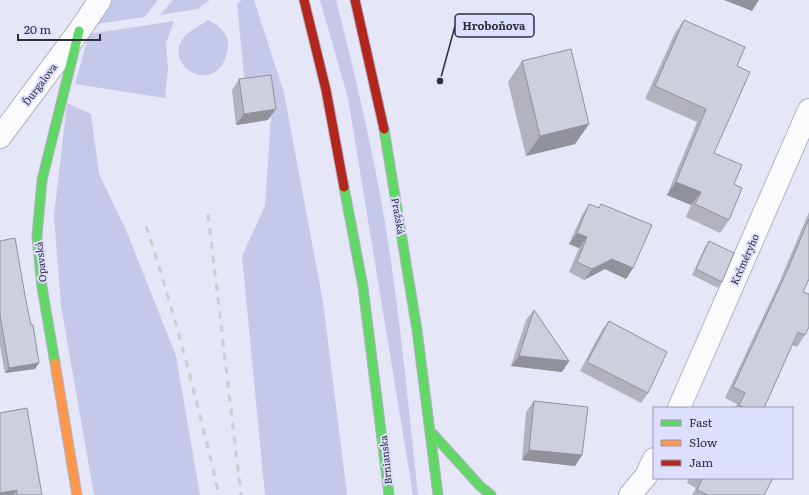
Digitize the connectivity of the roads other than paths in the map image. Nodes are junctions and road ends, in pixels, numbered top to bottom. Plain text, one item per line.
1 (100, 0) edge
2 (304, 0) edge
3 (355, 0) edge
4 (79, 31) junction
5 (809, 110) edge
6 (0, 137) edge
7 (679, 407) edge
8 (432, 433) junction
9 (653, 462) edge
10 (77, 495) edge
11 (389, 495) edge
12 (438, 495) edge
13 (491, 495) edge
14 (630, 495) edge

1 - 4 street
2 - 11 main road, Brnianska
3 - 8 main road, Pražská
4 - 6 street, Ďurgalova
4 - 10 main road, Opavská
5 - 7 street, Krčméryho
8 - 12 main road
8 - 13 main road
9 - 14 street

